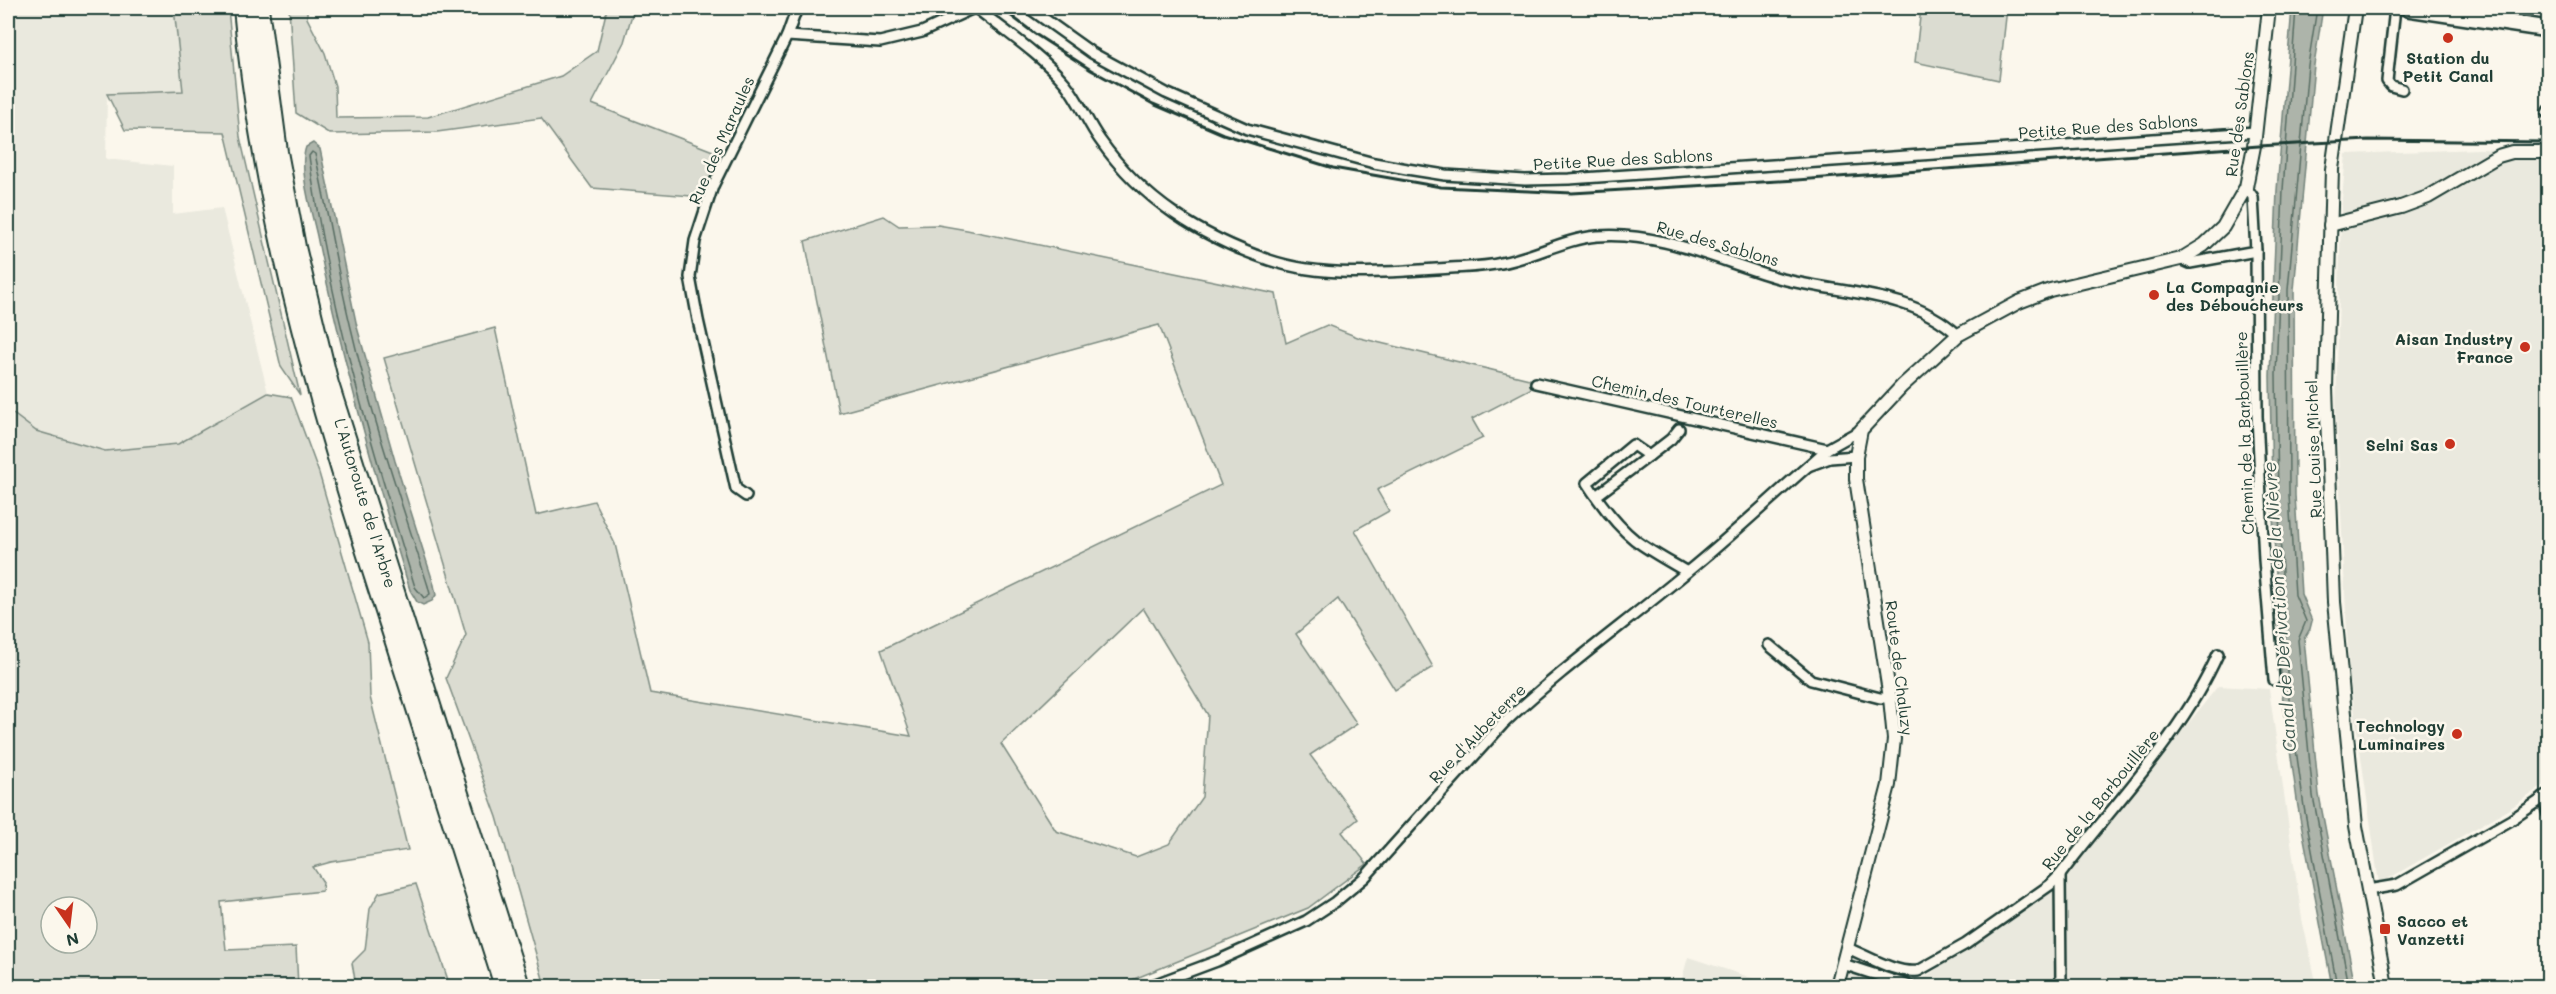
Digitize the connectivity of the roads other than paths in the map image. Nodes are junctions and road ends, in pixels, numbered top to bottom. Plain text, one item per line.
1 (243, 8) edge
2 (259, 8) edge
3 (797, 8) edge
4 (975, 8) edge
5 (1029, 8) edge
6 (2269, 8) edge
7 (2355, 8) edge
8 (2395, 8) edge
9 (2408, 8) edge
10 (2548, 28) edge
11 (787, 36) junction
12 (2402, 89) dead end
13 (2255, 132) junction
14 (2548, 152) edge
15 (2246, 187) junction
16 (2330, 225) junction
17 (2256, 251) junction
18 (2181, 259) junction
19 (1958, 335) junction
20 (1536, 382) dead end
21 (1679, 429) dead end
22 (1862, 430) junction
23 (1827, 449) junction
24 (1649, 456) junction
25 (1856, 456) junction
26 (1808, 466) junction
27 (746, 496) dead end
28 (1596, 496) junction
29 (1687, 572) junction
30 (1769, 645) dead end
31 (2218, 654) dead end
32 (2274, 681) dead end
33 (1890, 698) junction
34 (2546, 796) edge
35 (2548, 814) edge
36 (2060, 875) junction
37 (2368, 890) junction
38 (1847, 948) junction
39 (1843, 964) junction
40 (504, 987) edge
41 (520, 987) edge
42 (1150, 987) edge
43 (1837, 987) edge
44 (1910, 987) edge
45 (2061, 987) edge
46 (2386, 987) edge

1 - 40 highway, L'Autoroute de l'Arbre
2 - 41 highway, L'Autoroute de l'Arbre
3 - 11 street, Rue des Maraules
4 - 11 street
4 - 19 street, Rue des Sablons
5 - 13 street, Petite Rue des Sablons
6 - 13 street, Rue des Sablons
7 - 16 street, Rue Louise Michel
8 - 12 street
9 - 10 main road
11 - 27 street, Rue des Maraules
13 - 15 street, Rue des Sablons
14 - 16 street
15 - 17 street, Chemin de la Barbouillère
15 - 18 street, Rue des Sablons
16 - 37 street, Rue Louise Michel
17 - 18 street
17 - 32 street, Chemin de la Barbouillère
18 - 19 street, Rue des Sablons
19 - 22 street
20 - 23 street, Chemin des Tourterelles
21 - 24 street
22 - 23 street, Rue d'Aubeterre
22 - 25 street, Route de Chaluzy
23 - 26 street, Rue d'Aubeterre
24 - 28 street
24 - 28 street
25 - 26 street, Rue d'Aubeterre
25 - 33 street, Route de Chaluzy
26 - 29 street, Rue d'Aubeterre
28 - 29 street
29 - 42 street, Rue d'Aubeterre
30 - 33 street
31 - 36 street, Rue de la Barbouillère
33 - 38 street, Route de Chaluzy
34 - 35 street
34 - 37 street
36 - 38 street, Rue de la Barbouillère
36 - 45 street
37 - 46 street, Rue Louise Michel
38 - 39 street, Route de Chaluzy
39 - 43 street, Route de Chaluzy
39 - 44 street

